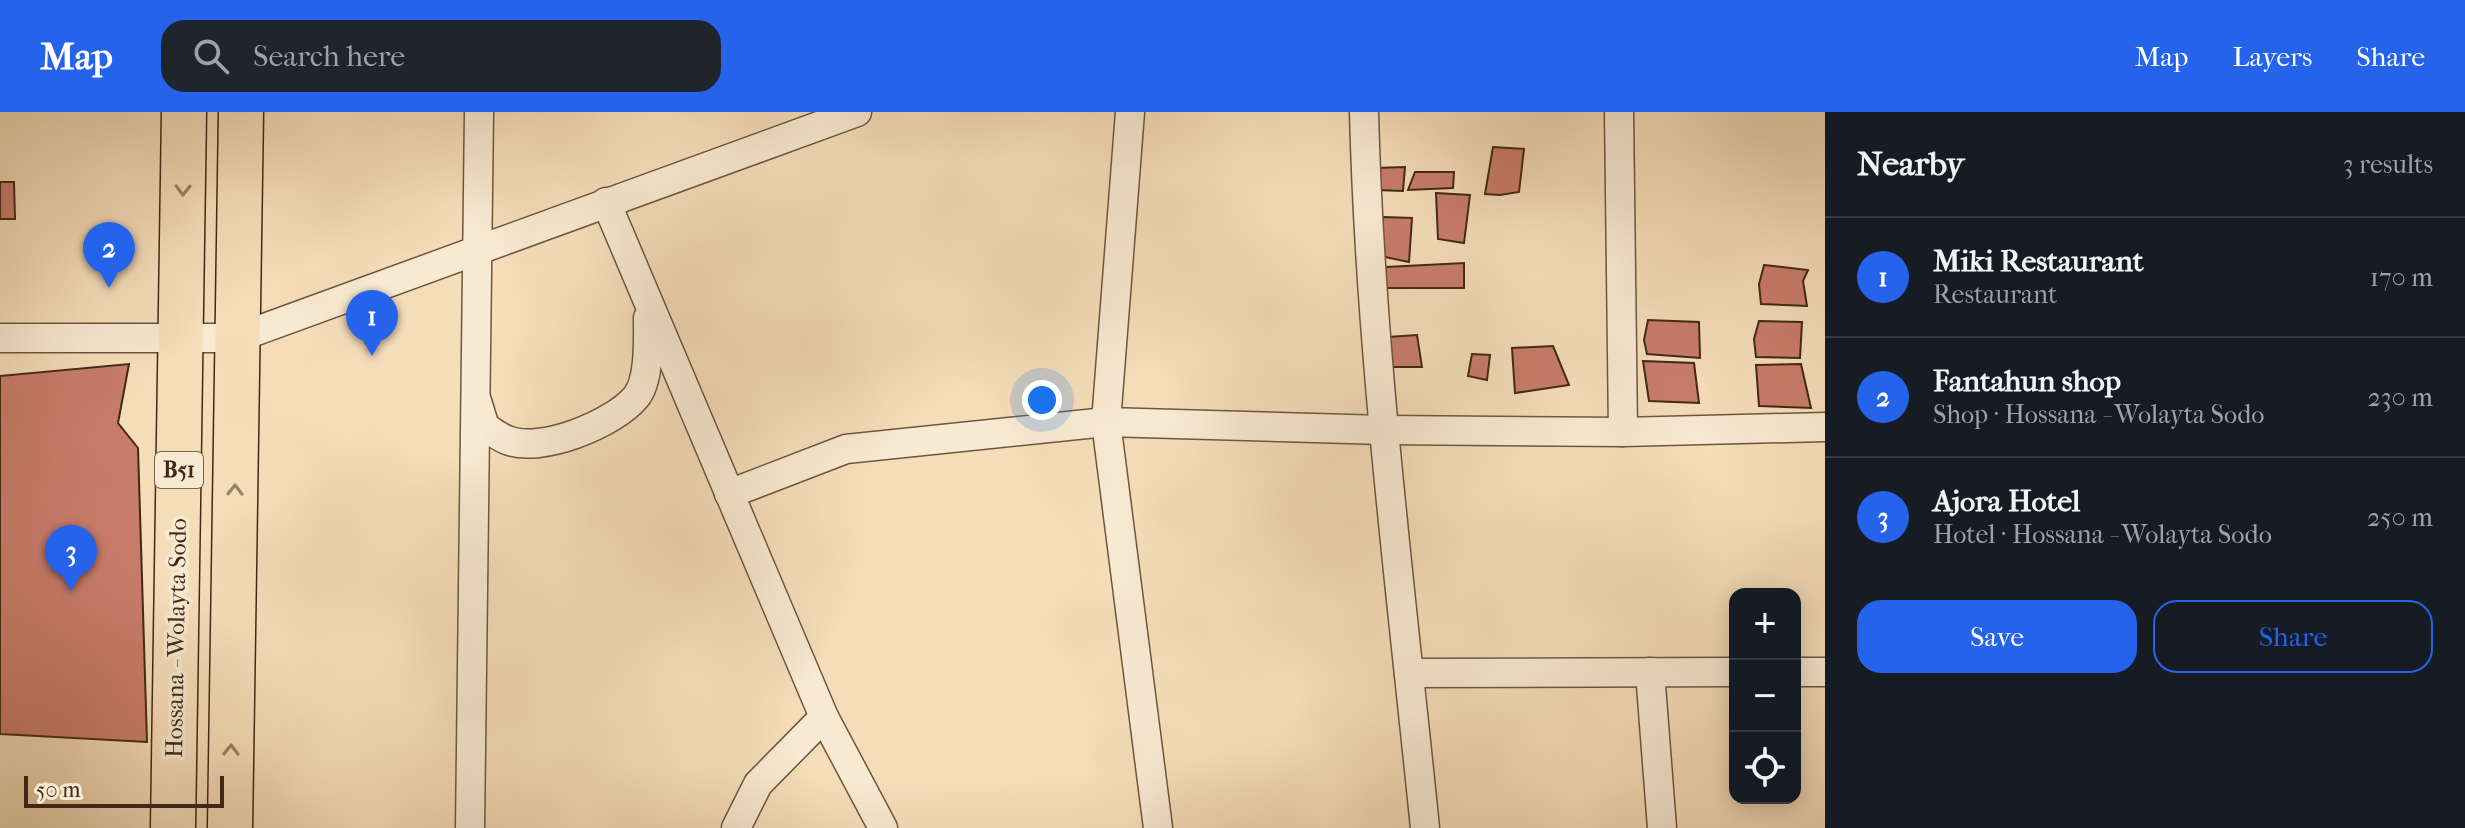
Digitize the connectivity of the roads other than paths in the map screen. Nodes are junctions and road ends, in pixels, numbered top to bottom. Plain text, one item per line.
1 (184, 112) edge
2 (241, 112) edge
3 (479, 112) edge
4 (1130, 112) edge
5 (1364, 112) edge
6 (1619, 112) edge
7 (844, 114) edge
8 (606, 202) junction
9 (476, 250) junction
10 (647, 301) junction
11 (181, 337) junction
12 (0, 338) edge
13 (237, 338) junction
14 (475, 393) junction
15 (1106, 422) junction
16 (1825, 427) edge
17 (1384, 430) junction
18 (1623, 432) junction
19 (729, 494) junction
20 (1650, 672) junction
21 (1729, 672) edge
22 (1801, 672) edge
23 (1825, 672) edge
24 (1409, 673) junction
25 (824, 717) junction
26 (173, 828) edge
27 (230, 828) edge
28 (470, 828) edge
29 (736, 828) edge
30 (883, 828) edge
31 (1158, 828) edge
32 (1425, 828) edge
33 (1662, 828) edge

1 -> 11 highway, Hossana - Wolayta Sodo / B51
2 - 13 highway, B51
3 - 9 street
4 - 15 street
5 - 17 street
6 - 18 street
7 - 8 street
8 - 9 street
8 - 10 street
9 - 13 street
9 - 14 street
10 - 14 street
10 - 19 street
11 - 12 street
11 - 13 street
11 - 26 highway, Hossana - Wolayta Sodo / B51
27 -> 13 highway, B51
14 - 28 street
15 - 17 street
15 - 19 street
15 - 31 street
16 - 18 street
17 - 18 street
17 - 24 street
19 - 25 street
20 - 21 street
20 - 24 street
20 - 33 street
22 - 23 street
24 - 32 street
25 - 29 street
25 - 30 street

